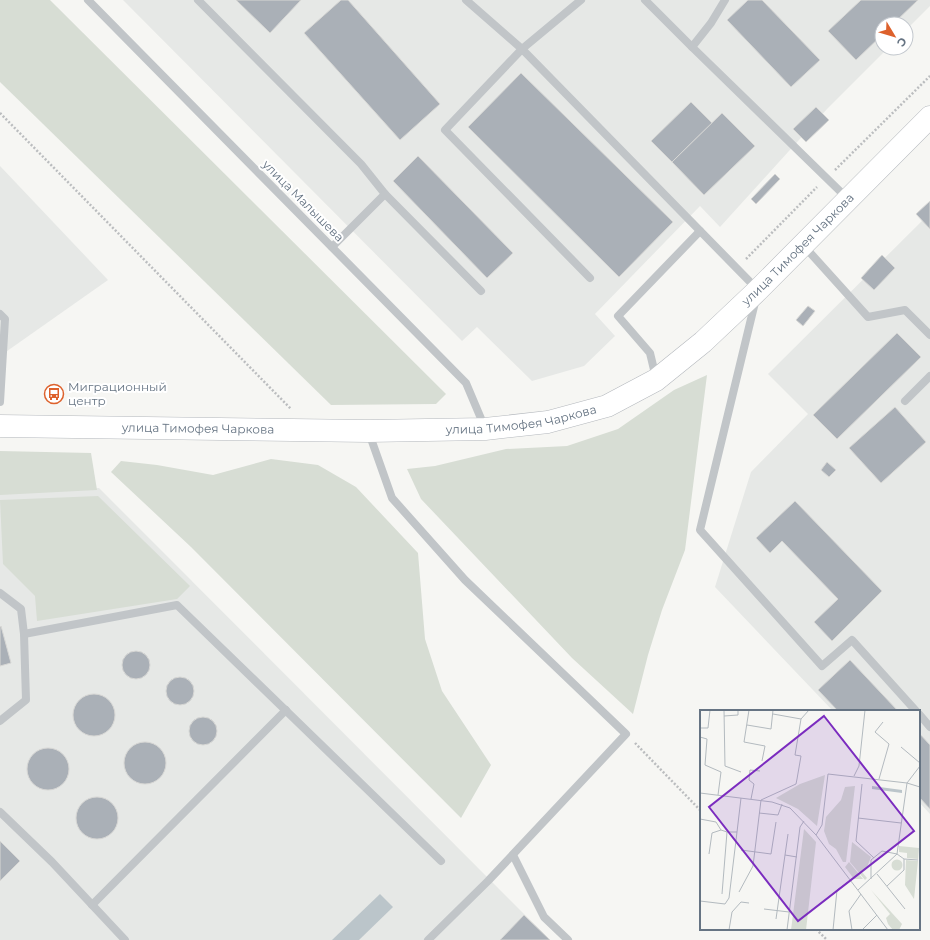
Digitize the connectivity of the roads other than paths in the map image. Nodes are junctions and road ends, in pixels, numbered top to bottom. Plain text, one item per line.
1 (88, 0) edge
2 (198, 0) edge
3 (466, 0) edge
4 (581, 0) edge
5 (645, 0) edge
6 (725, 0) edge
7 (692, 47) junction
8 (522, 49) junction
9 (930, 117) edge
10 (385, 194) junction
11 (849, 199) junction
12 (700, 231) junction
13 (803, 245) junction
14 (332, 246) junction
15 (590, 278) dead end
16 (758, 290) junction
17 (481, 291) dead end
18 (0, 314) edge
19 (930, 335) edge
20 (930, 376) edge
21 (656, 380) junction
22 (905, 401) dead end
23 (0, 402) edge
24 (0, 420) edge
25 (0, 426) edge
26 (485, 428) junction
27 (368, 431) junction
28 (0, 593) edge
29 (24, 634) junction
30 (286, 710) junction
31 (915, 710) edge
32 (920, 715) edge
33 (0, 721) edge
34 (930, 727) edge
35 (0, 812) edge
36 (513, 854) junction
37 (441, 861) dead end
38 (92, 904) junction
39 (125, 940) edge
40 (428, 940) edge
41 (568, 940) edge

1 - 14 lane, улица Малышева
2 - 10 lane
3 - 8 lane
4 - 8 lane
5 - 7 lane
6 - 7 lane
7 - 11 lane
8 - 12 lane
8 - 15 lane
9 - 11 main road, улица Тимофея Чаркова
10 - 14 lane
10 - 17 lane
11 - 13 main road, улица Тимофея Чаркова
12 - 16 lane
12 - 21 lane
13 - 16 main road, улица Тимофея Чаркова
13 - 19 lane
14 - 26 lane, улица Малышева
16 - 21 main road, улица Тимофея Чаркова
16 - 31 lane
18 - 23 lane
20 - 22 lane
21 - 26 main road, улица Тимофея Чаркова
24 - 25 lane
25 - 27 main road, улица Тимофея Чаркова
26 - 27 main road, улица Тимофея Чаркова
27 - 36 lane
28 - 29 lane
29 - 30 lane
29 - 33 lane
30 - 37 lane
30 - 38 lane
32 - 34 lane
35 - 38 lane
36 - 40 lane
36 - 41 lane
38 - 39 lane

